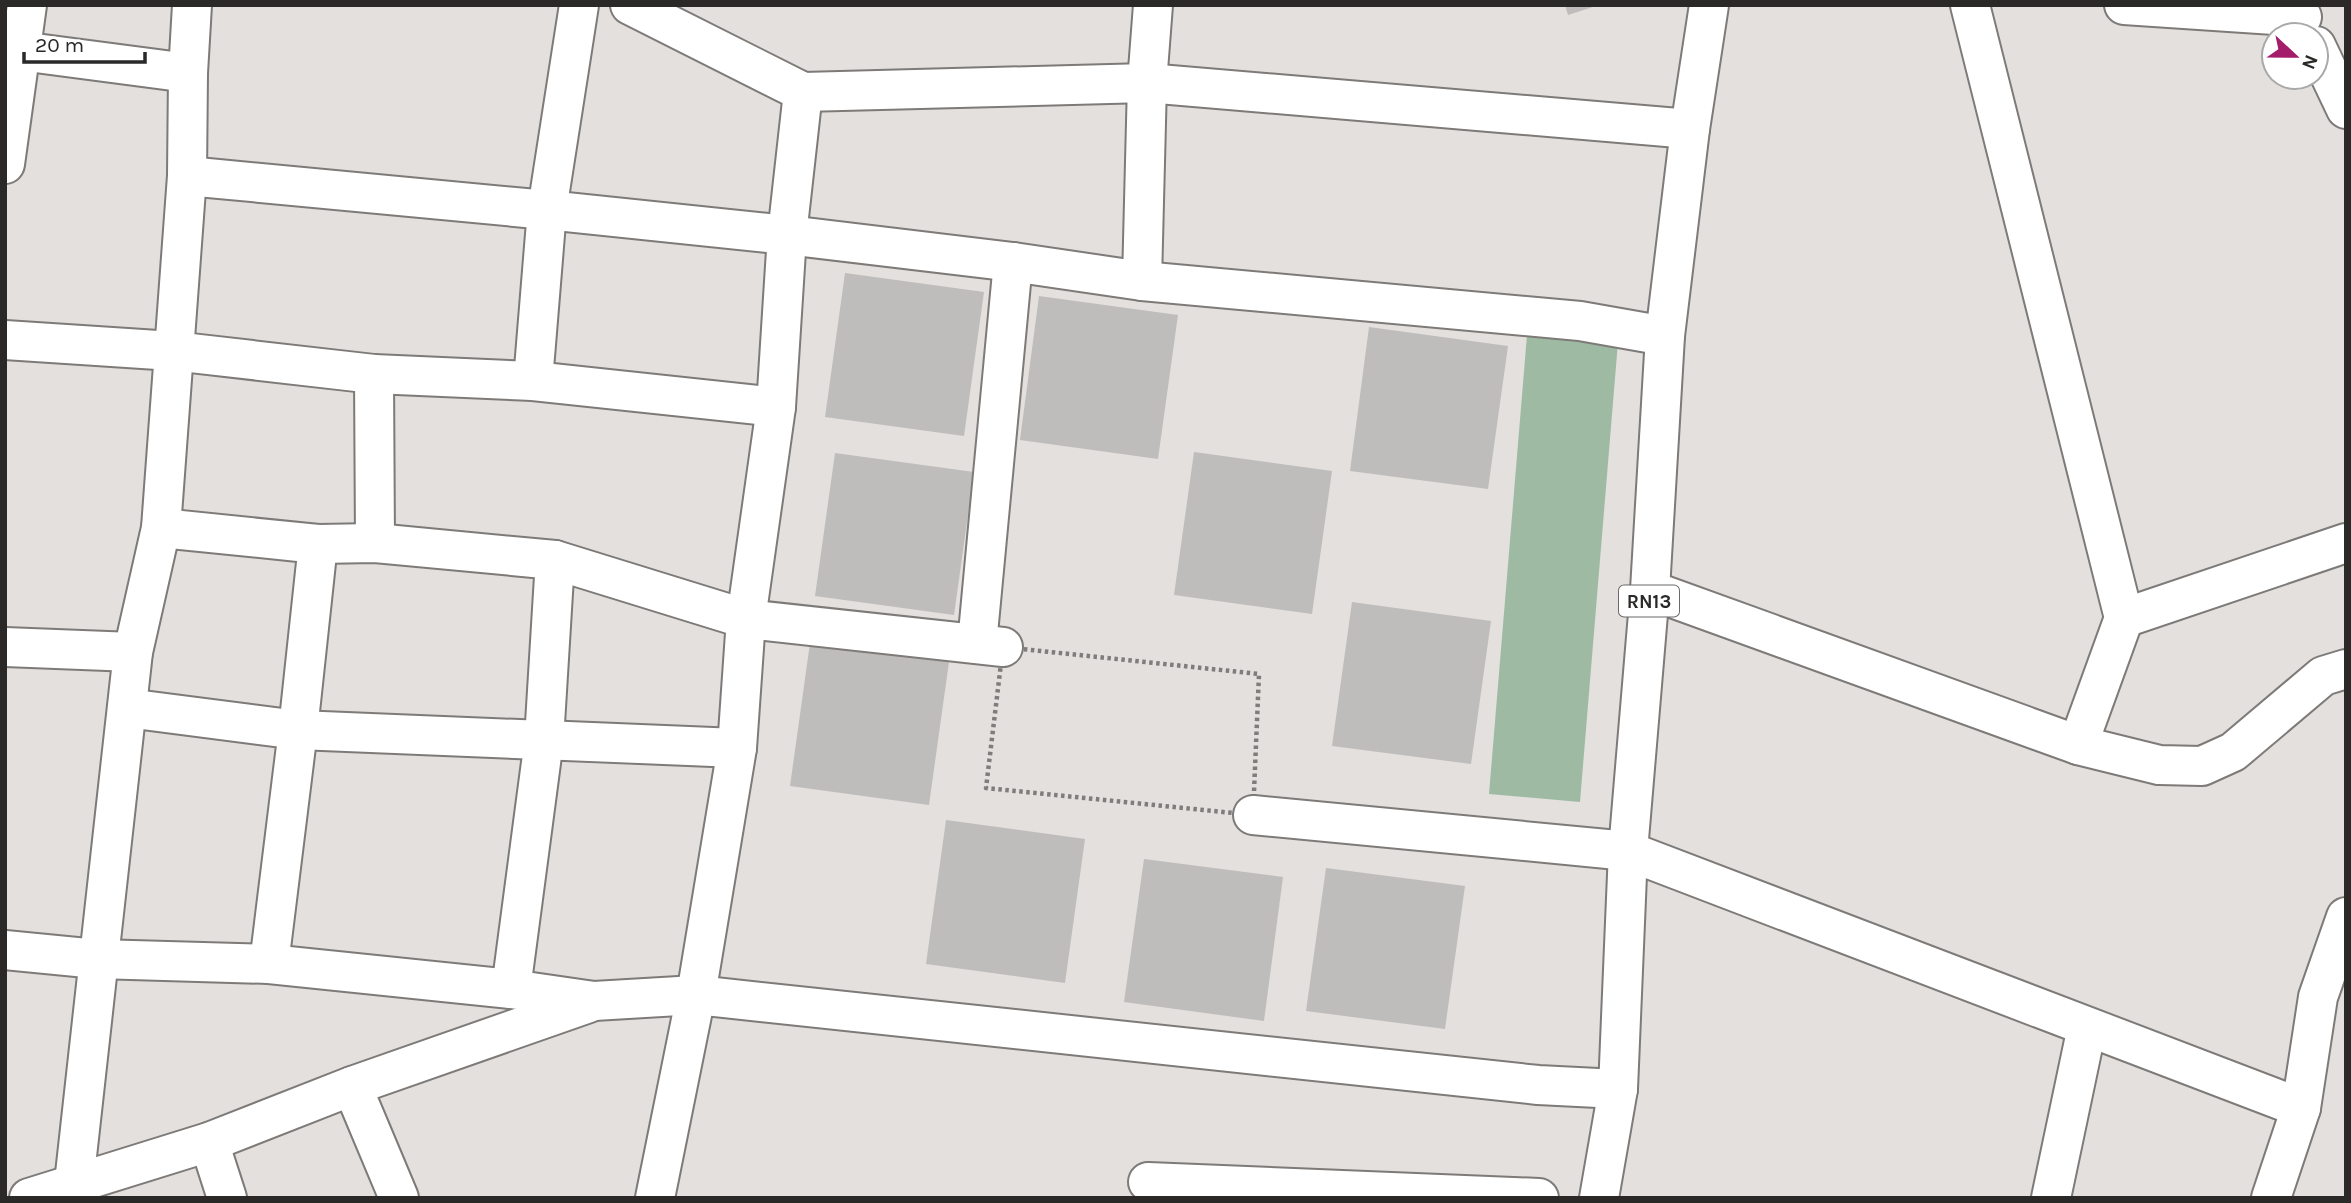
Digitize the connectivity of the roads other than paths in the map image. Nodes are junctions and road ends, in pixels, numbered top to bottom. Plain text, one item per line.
1 (27, 5) edge
2 (192, 5) edge
3 (579, 5) edge
4 (630, 5) edge
5 (1153, 5) edge
6 (1709, 5) edge
7 (1970, 5) edge
8 (2124, 5) edge
9 (2263, 21) edge
10 (13, 50) edge
11 (188, 73) junction
12 (2330, 75) edge
13 (1147, 83) junction
14 (803, 92) junction
15 (2346, 109) edge
16 (1690, 129) junction
17 (5, 164) edge
18 (187, 176) junction
19 (547, 210) junction
20 (787, 235) junction
21 (1013, 262) junction
22 (1142, 281) junction
23 (1665, 336) junction
24 (5, 340) edge
25 (173, 351) junction
26 (374, 374) junction
27 (533, 381) junction
28 (776, 407) junction
29 (161, 528) junction
30 (375, 543) junction
31 (2346, 543) edge
32 (318, 544) junction
33 (555, 560) junction
34 (1650, 590) junction
35 (2124, 618) junction
36 (746, 619) junction
37 (5, 647) edge
38 (133, 652) junction
39 (2346, 669) edge
40 (127, 708) junction
41 (299, 730) junction
42 (544, 740) junction
43 (2078, 745) junction
44 (737, 748) junction
45 (1253, 815) road end
46 (1628, 851) junction
47 (2346, 917) edge
48 (5, 950) edge
49 (97, 959) junction
50 (269, 964) junction
51 (512, 989) junction
52 (696, 995) junction
53 (2332, 998) edge
54 (594, 1001) junction
55 (2087, 1027) junction
56 (352, 1086) junction
57 (1618, 1089) junction
58 (2301, 1108) junction
59 (209, 1142) junction
60 (74, 1182) junction
61 (1147, 1182) dead end
62 (1336, 1193) edge
63 (31, 1197) edge
64 (227, 1198) edge
65 (399, 1198) edge
66 (654, 1198) edge
67 (1539, 1198) edge
68 (1599, 1198) edge
69 (2051, 1198) edge
70 (2271, 1198) edge

1 - 10 street
2 - 11 street
3 - 19 street
4 - 14 street
5 - 13 street
6 - 16 street, RN13
7 - 35 street
8 - 9 street
10 - 11 street
10 - 17 street
11 - 18 street
12 - 15 street
13 - 14 street
13 - 16 street
13 - 22 street
14 - 20 street
16 - 23 street, RN13
18 - 19 street
18 - 25 street
19 - 20 street
19 - 27 street
20 - 21 street
20 - 28 street
21 - 22 street
21 - 36 street
22 - 23 street
23 - 34 street, RN13
24 - 25 street
25 - 26 street
25 - 29 street
26 - 27 street
26 - 30 street
27 - 28 street
28 - 36 street
29 - 32 street
29 - 38 street
30 - 32 street
30 - 33 street
31 - 35 street
32 - 41 street
33 - 36 street
33 - 42 street
34 - 43 street
34 - 46 street, RN13
35 - 43 street
36 - 44 street
37 - 38 street
38 - 40 street
39 - 43 street
40 - 41 street
40 - 49 street
41 - 42 street
41 - 50 street
42 - 44 street
42 - 51 street
44 - 52 street
45 - 46 street
46 - 55 street
46 - 57 street, RN13
47 - 53 street
48 - 49 street
49 - 50 street
49 - 60 street
50 - 51 street
51 - 54 street
52 - 54 street
52 - 57 street
52 - 66 street
53 - 58 street
54 - 56 street
55 - 58 street
55 - 69 street
56 - 59 street
56 - 65 street
57 - 68 street, RN13
58 - 70 street
59 - 60 street
59 - 64 street
60 - 63 street
61 - 62 street
62 - 67 street

